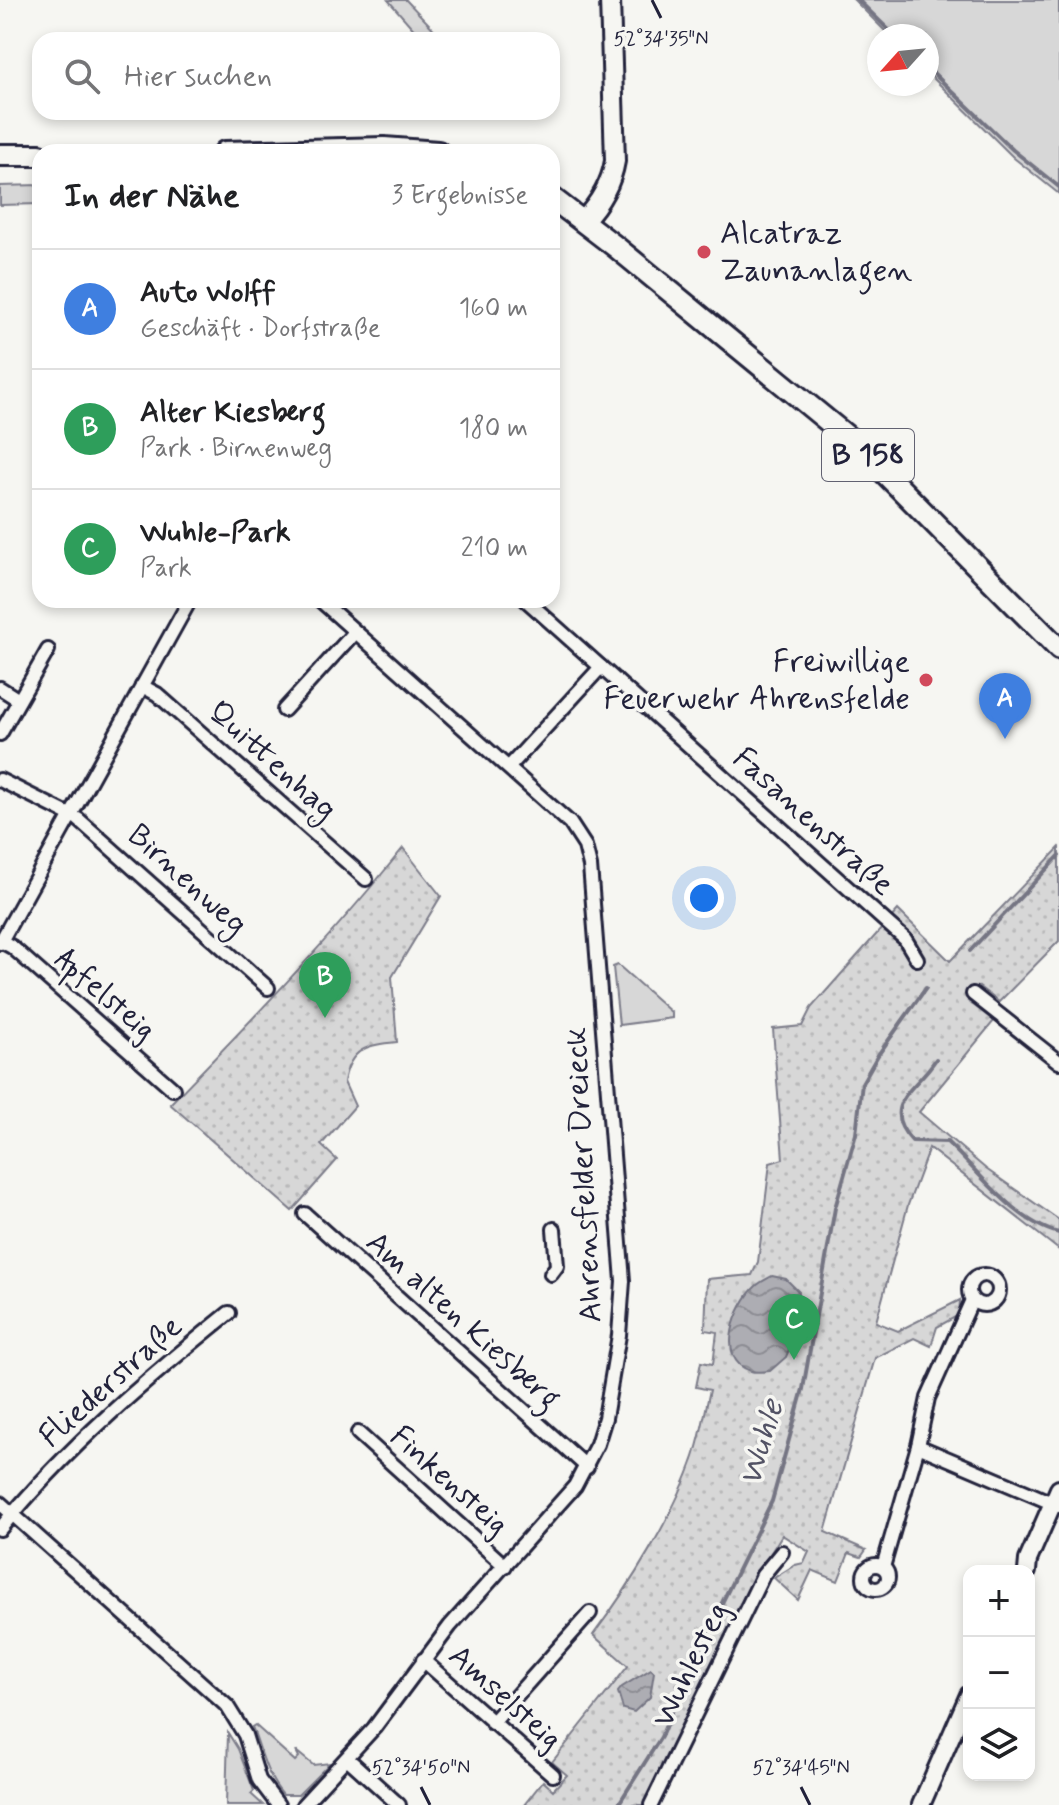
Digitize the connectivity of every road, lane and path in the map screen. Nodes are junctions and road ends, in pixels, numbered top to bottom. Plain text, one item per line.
1 (610, 0) edge
2 (0, 155) edge
3 (32, 155) edge
4 (560, 204) edge
5 (583, 221) junction
6 (186, 608) edge
7 (329, 608) edge
8 (535, 608) edge
9 (355, 632) junction
10 (1059, 649) edge
11 (48, 650) dead end
12 (601, 667) junction
13 (142, 686) junction
14 (0, 688) edge
15 (19, 700) junction
16 (284, 710) dead end
17 (0, 734) edge
18 (509, 767) junction
19 (0, 780) edge
20 (69, 814) junction
21 (366, 879) dead end
22 (0, 942) edge
23 (917, 959) dead end
24 (268, 988) dead end
25 (973, 994) dead end
26 (1059, 1062) edge
27 (173, 1089) dead end
28 (305, 1214) dead end
29 (554, 1229) dead end
30 (551, 1274) dead end
31 (972, 1300) dead end
32 (229, 1313) dead end
33 (358, 1433) dead end
34 (918, 1446) junction
35 (587, 1467) junction
36 (1057, 1500) edge
37 (0, 1503) edge
38 (13, 1514) junction
39 (0, 1529) edge
40 (782, 1552) dead end
41 (1025, 1565) edge
42 (505, 1566) junction
43 (883, 1567) dead end
44 (590, 1613) dead end
45 (423, 1660) junction
46 (963, 1709) edge
47 (492, 1723) junction
48 (348, 1759) junction
49 (553, 1775) dead end
50 (278, 1805) edge
51 (303, 1805) edge
52 (399, 1805) edge
53 (651, 1805) edge
54 (921, 1805) edge

1 - 5 main road
2 - 3 main road
4 - 5 main road, B 158
5 - 10 main road, B 158
6 - 13 street
7 - 9 street, Ahrensfelder Dreieck
8 - 12 street, Fasanenstraße
9 - 16 street
9 - 18 street, Ahrensfelder Dreieck
11 - 15 street
12 - 18 street
12 - 23 street, Fasanenstraße
13 - 20 street
13 - 21 street, Quittenhag
14 - 15 street
15 - 17 street
18 - 35 street, Ahrensfelder Dreieck
19 - 20 street, Birnenweg
20 - 22 street
20 - 24 street, Birnenweg
22 - 27 street, Apfelsteig
25 - 26 street
28 - 35 street, Am alten Kiesberg
29 - 30 street
31 - 34 street
32 - 38 street, Fliederstraße
33 - 42 street, Finkensteig
34 - 36 street
34 - 43 street
35 - 42 street, Ahrensfelder Dreieck
36 - 41 street
37 - 38 street
38 - 39 street, Fliederstraße
38 - 50 street
40 - 53 street, Wuhlesteg
42 - 45 street, Ahrensfelder Dreieck
44 - 47 street
45 - 47 street, Amselsteig
45 - 48 street, Ahrensfelder Dreieck
46 - 54 street
47 - 49 street, Amselsteig
48 - 51 street, Ahrensfelder Dreieck
48 - 52 street

